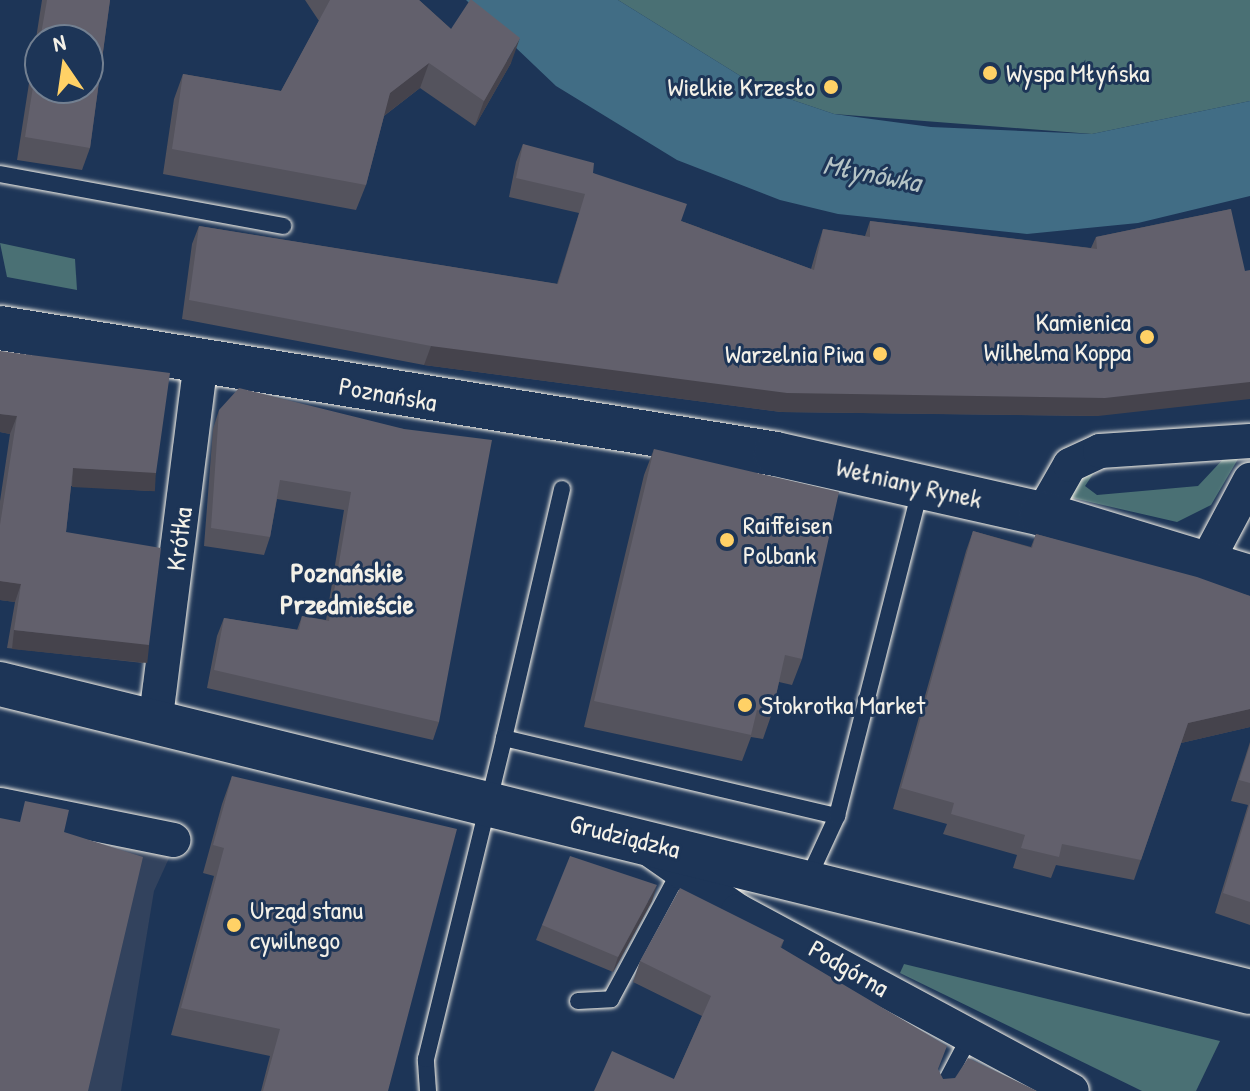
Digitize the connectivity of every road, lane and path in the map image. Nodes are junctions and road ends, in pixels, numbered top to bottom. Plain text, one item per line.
1 (0, 174) edge
2 (283, 226) dead end
3 (0, 328) edge
4 (201, 362) junction
5 (1250, 441) edge
6 (776, 454) joint
7 (1250, 480) edge
8 (921, 484) junction
9 (562, 489) dead end
10 (1042, 514) junction
11 (1207, 561) junction
12 (1250, 577) edge
13 (0, 684) edge
14 (156, 717) junction
15 (504, 738) junction
16 (488, 802) junction
17 (0, 805) edge
18 (837, 816) junction
19 (632, 837) junction
20 (173, 840) dead end
21 (680, 871) junction
22 (806, 882) junction
23 (1250, 992) edge
24 (578, 1001) dead end
25 (970, 1036) junction
26 (428, 1091) edge
27 (941, 1091) edge
28 (1072, 1091) edge

1 - 2 lane
3 - 4 main road, Poznańska
4 - 6 main road, Poznańska
4 - 14 street, Krótka
5 - 10 street
6 - 8 main road, Wełniany Rynek
7 - 11 street
8 - 10 main road, Wełniany Rynek
8 - 18 lane
9 - 15 lane
10 - 11 main road, Wełniany Rynek
11 - 12 main road, Wełniany Rynek
13 - 14 main road, Grudziądzka
14 - 16 main road, Grudziądzka
15 - 16 lane
15 - 18 lane
16 - 19 main road, Grudziądzka
16 - 26 lane
17 - 20 street
18 - 22 lane
19 - 21 street, Podgórna
19 - 22 main road, Grudziądzka
21 - 24 lane
21 - 25 street, Podgórna
22 - 23 main road, Grudziądzka
25 - 27 lane
25 - 28 street, Podgórna

